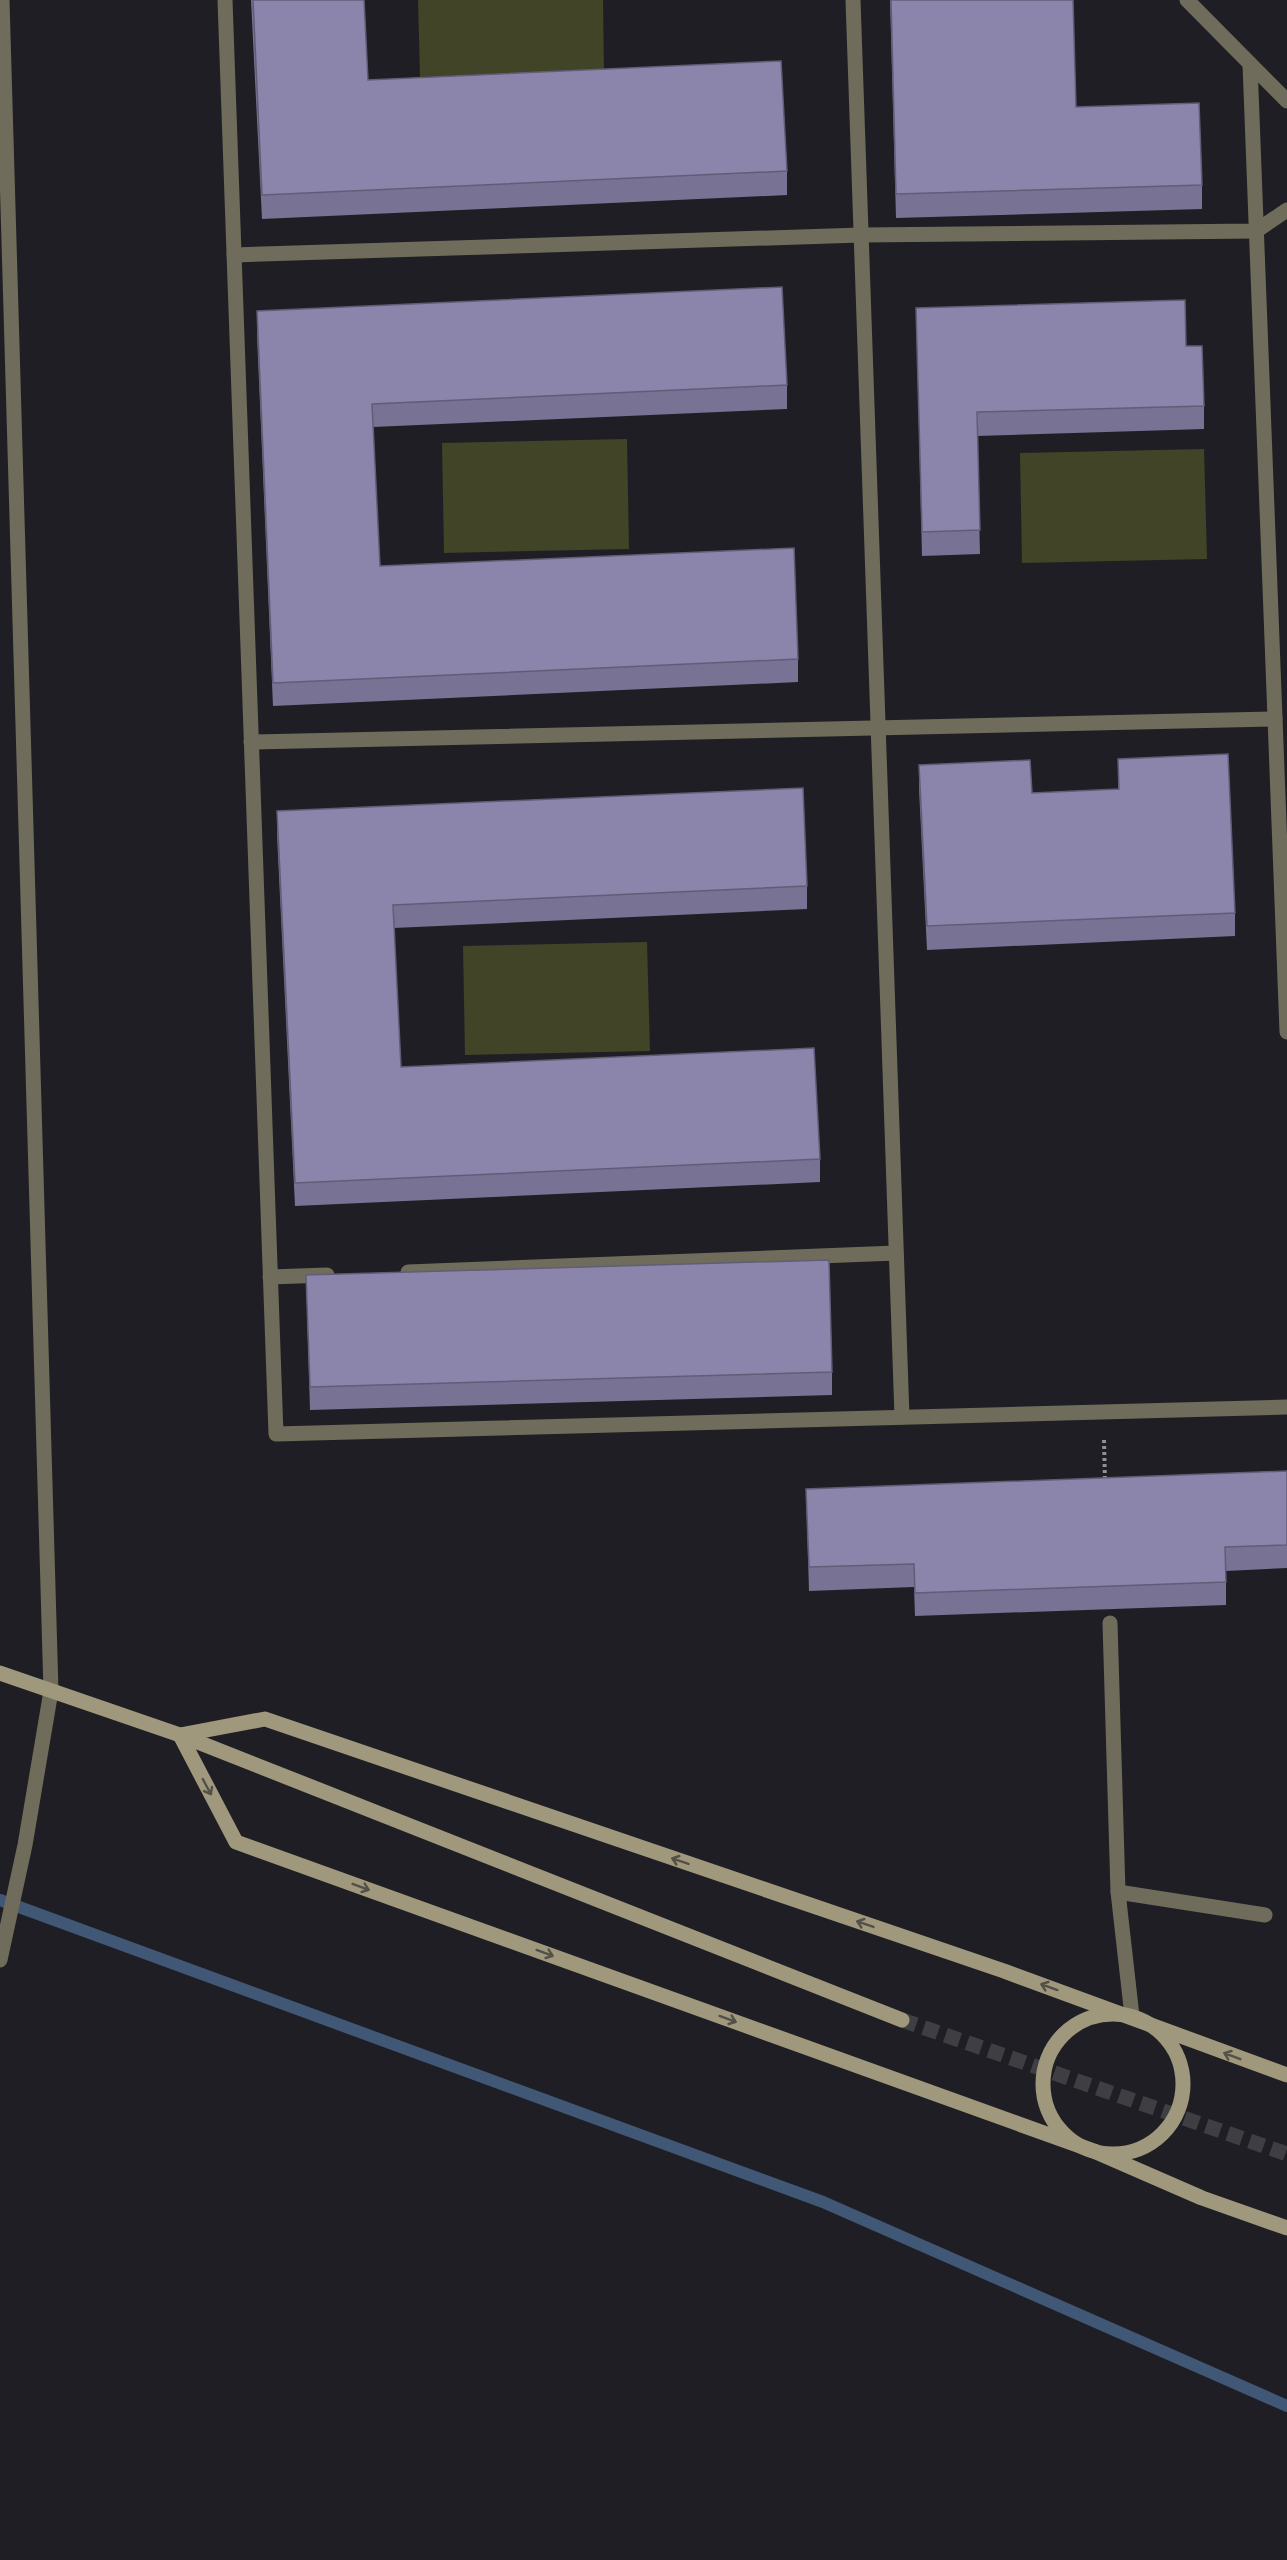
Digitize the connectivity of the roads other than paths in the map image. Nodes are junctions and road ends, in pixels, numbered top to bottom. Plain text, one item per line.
1 (2, 0) edge
2 (225, 0) edge
3 (853, 0) edge
4 (1187, 0) edge
5 (1250, 64) junction
6 (1287, 101) edge
7 (1287, 210) edge
8 (1256, 231) junction
9 (861, 235) junction
10 (234, 255) junction
11 (1280, 674) edge
12 (1275, 719) junction
13 (878, 728) junction
14 (251, 742) junction
15 (1286, 1003) edge
16 (1287, 1032) edge
17 (896, 1253) junction
18 (388, 1273) edge
19 (341, 1275) edge
20 (270, 1277) junction
21 (1287, 1407) edge
22 (902, 1417) junction
23 (1110, 1623) dead end
24 (0, 1673) edge
25 (51, 1691) junction
26 (180, 1735) junction
27 (1118, 1892) junction
28 (1265, 1915) dead end
29 (0, 1960) edge
30 (1132, 2016) junction
31 (902, 2020) tunnel mouth
32 (1287, 2075) edge
33 (1094, 2151) junction
34 (1287, 2228) edge

1 - 25 street
2 - 10 street
3 - 9 street
4 - 5 street
5 - 6 street
5 - 8 street
7 - 8 street
8 - 9 street
8 - 11 street
9 - 10 street
9 - 13 street
10 - 14 street
11 - 12 street
12 - 13 street
12 - 15 street
13 - 14 street
13 - 17 street
14 - 20 street
15 - 16 street
17 - 18 street
17 - 22 street
19 - 20 street
20 - 22 street
21 - 22 street
23 - 27 street
24 - 25 street
25 - 26 street
25 - 29 street
30 -> 26 street
26 - 31 street
26 -> 33 street
27 - 28 street
27 - 30 street
32 -> 30 street
30 - 33 street
30 - 33 street
33 - 34 street

